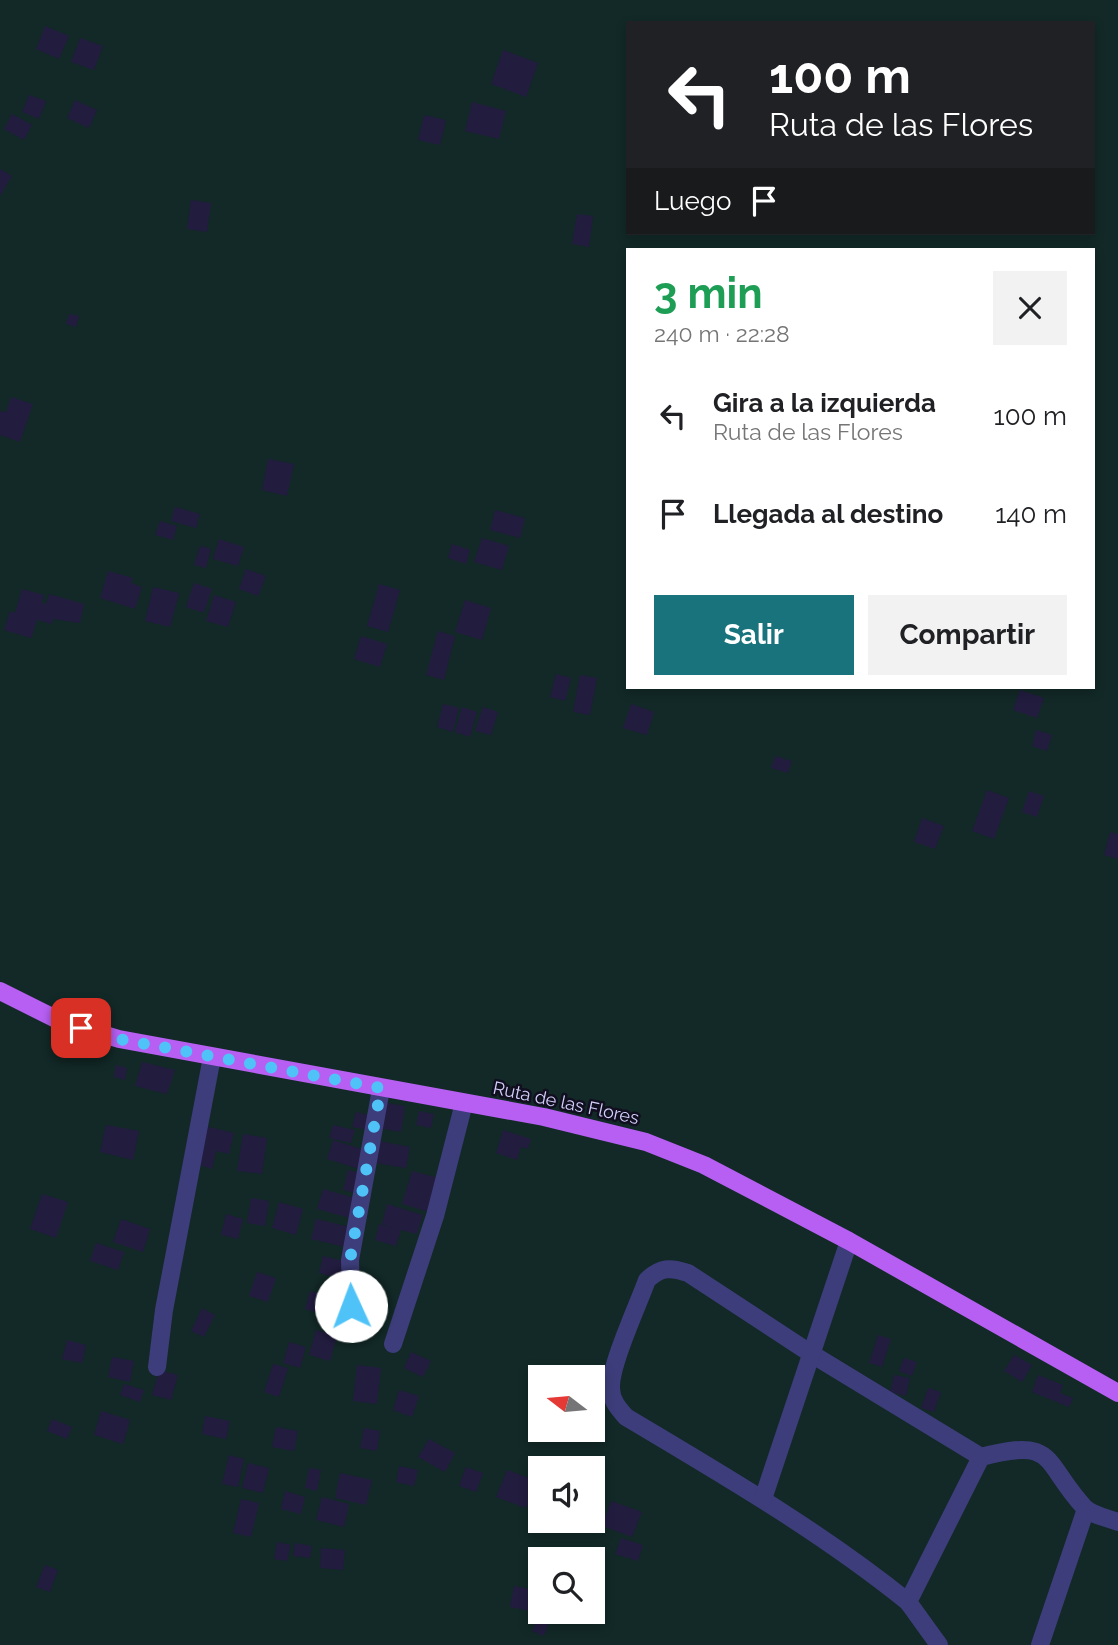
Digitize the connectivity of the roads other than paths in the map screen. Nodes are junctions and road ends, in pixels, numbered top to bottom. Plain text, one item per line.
1 (0, 991) edge
2 (212, 1057) junction
3 (381, 1088) junction
4 (464, 1103) junction
5 (849, 1241) junction
6 (352, 1329) dead end
7 (393, 1343) dead end
8 (810, 1353) junction
9 (157, 1367) dead end
10 (1118, 1393) edge
11 (981, 1457) junction
12 (764, 1499) junction
13 (1086, 1509) junction
14 (1118, 1522) edge
15 (908, 1602) junction
16 (939, 1645) edge
17 (1040, 1645) edge

1 - 2 main road, Ruta de las Flores
2 - 3 main road, Ruta de las Flores
2 - 9 street
3 - 4 main road, Ruta de las Flores
3 - 6 street
4 - 5 main road, Ruta de las Flores
4 - 7 street
5 - 8 street
5 - 10 main road, Ruta de las Flores
8 - 11 street
8 - 12 street
8 - 12 street
11 - 13 street
11 - 15 street
12 - 15 street
13 - 14 street
13 - 17 street
15 - 16 street

